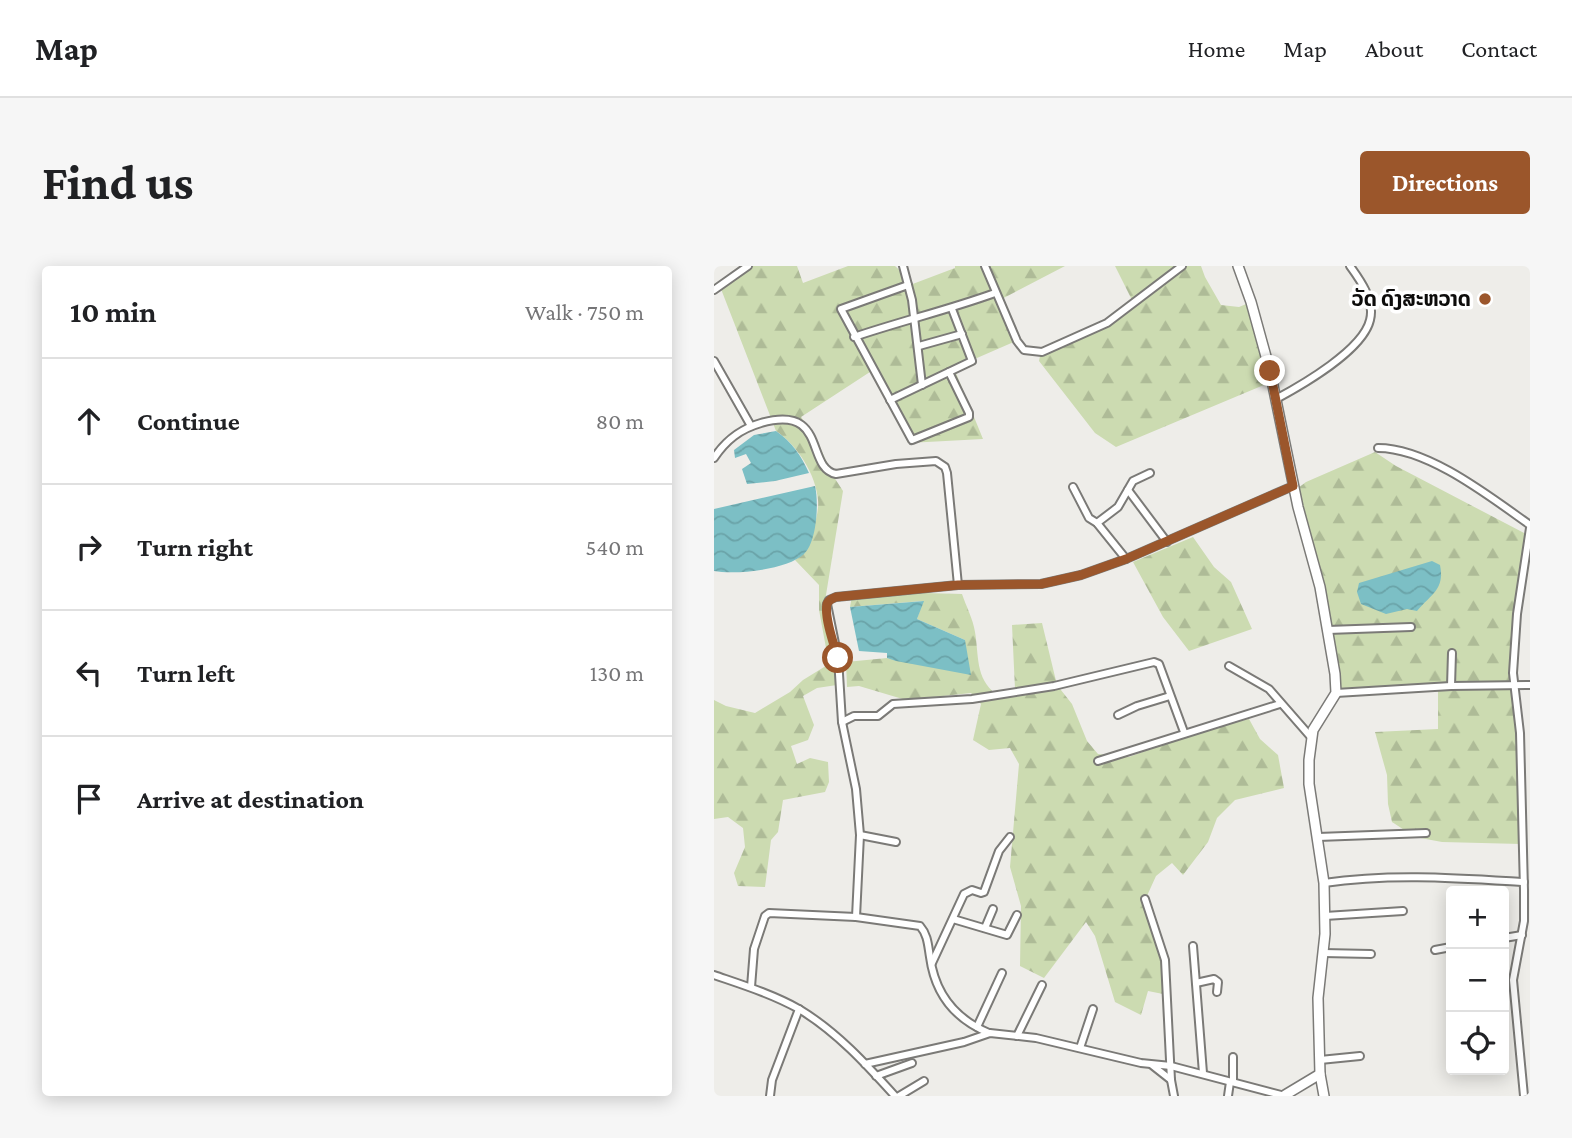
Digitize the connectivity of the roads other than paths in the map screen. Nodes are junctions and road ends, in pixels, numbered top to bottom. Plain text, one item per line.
1 (748, 266) edge
2 (903, 266) edge
3 (985, 266) edge
4 (1182, 266) edge
5 (1238, 266) edge
6 (1350, 266) edge
7 (908, 285) junction
8 (714, 290) edge
9 (995, 293) junction
10 (951, 309) junction
11 (915, 317) junction
12 (962, 334) junction
13 (855, 337) junction
14 (919, 346) junction
15 (714, 360) edge
16 (949, 372) junction
17 (922, 384) junction
18 (1276, 398) junction
19 (890, 400) junction
20 (751, 426) junction
21 (1378, 448) dead end
22 (714, 458) edge
23 (1150, 473) dead end
24 (1293, 486) junction
25 (1073, 487) dead end
26 (1128, 490) junction
27 (1097, 523) junction
28 (1530, 526) edge
29 (1167, 542) junction
30 (1126, 559) junction
31 (958, 585) junction
32 (1411, 627) dead end
33 (1328, 630) junction
34 (1452, 653) dead end
35 (1229, 666) dead end
36 (1530, 685) edge
37 (1451, 686) junction
38 (1514, 686) junction
39 (1336, 693) junction
40 (1170, 696) junction
41 (1280, 704) junction
42 (1118, 715) dead end
43 (842, 722) junction
44 (1184, 732) junction
45 (1310, 736) junction
46 (1098, 761) dead end
47 (1426, 833) dead end
48 (860, 835) junction
49 (1010, 837) dead end
50 (1318, 838) junction
51 (896, 842) dead end
52 (1524, 882) junction
53 (1324, 883) junction
54 (1145, 899) dead end
55 (993, 909) dead end
56 (1403, 911) dead end
57 (1017, 915) dead end
58 (1325, 916) junction
59 (856, 917) junction
60 (953, 919) junction
61 (985, 928) junction
62 (1522, 934) junction
63 (1509, 937) edge
64 (1193, 946) dead end
65 (1446, 948) edge
66 (1435, 950) dead end
67 (1323, 953) junction
68 (1371, 954) dead end
69 (931, 965) junction
70 (1002, 973) dead end
71 (714, 975) edge
72 (1196, 983) junction
73 (1042, 985) dead end
74 (751, 986) junction
75 (1217, 992) dead end
76 (1515, 1002) junction
77 (1509, 1003) edge
78 (1093, 1009) dead end
79 (799, 1010) junction
80 (977, 1027) junction
81 (990, 1033) junction
82 (1017, 1036) junction
83 (1080, 1048) junction
84 (1360, 1056) dead end
85 (1233, 1058) dead end
86 (1320, 1060) junction
87 (912, 1063) dead end
88 (865, 1064) junction
89 (1152, 1065) junction
90 (1171, 1066) junction
91 (1203, 1073) junction
92 (1320, 1074) junction
93 (876, 1076) junction
94 (1171, 1080) junction
95 (924, 1082) dead end
96 (1232, 1082) junction
97 (770, 1096) edge
98 (897, 1096) edge
99 (1174, 1096) edge
100 (1228, 1096) edge
101 (1286, 1096) edge
102 (1324, 1096) edge
103 (1524, 1096) edge

1 - 8 street
2 - 7 street
3 - 9 street
4 - 9 street
5 - 18 street
6 - 18 street
7 - 11 street
7 - 13 street
9 - 10 street
10 - 11 street
10 - 12 street
11 - 13 street
11 - 14 street
12 - 14 street
12 - 16 street
13 - 19 street
14 - 17 street
15 - 20 street
16 - 17 street
16 - 19 street
17 - 19 street
18 - 24 street
20 - 22 street
20 - 31 street
21 - 28 street
23 - 26 street
24 - 29 street
24 - 33 street
25 - 27 street
26 - 27 street
26 - 29 street
27 - 30 street
28 - 38 street
29 - 30 street
30 - 31 street
31 - 43 street
32 - 33 street
33 - 39 street
34 - 37 street
35 - 41 street
36 - 38 street
37 - 38 street
37 - 39 street
38 - 52 street
39 - 45 street
40 - 42 street
40 - 43 street
40 - 44 street
41 - 44 street
41 - 45 street
43 - 48 street
44 - 46 street
45 - 50 street
47 - 50 street
48 - 51 street
48 - 59 street
49 - 60 street
50 - 53 street
52 - 53 street
52 - 62 street
53 - 58 street
54 - 90 street
55 - 61 street
56 - 58 street
57 - 61 street
58 - 67 street
59 - 69 street
59 - 74 street
60 - 61 street
60 - 69 street
62 - 63 street
62 - 76 street
64 - 72 street
65 - 66 street
67 - 68 street
67 - 86 street
69 - 80 street
70 - 80 street
71 - 74 street
72 - 75 street
72 - 91 street
73 - 82 street
74 - 79 street
76 - 77 street
76 - 103 street
78 - 83 street
79 - 88 street
79 - 97 street
80 - 81 street
81 - 82 street
81 - 88 street
82 - 83 street
83 - 89 street
84 - 86 street
85 - 96 street
86 - 92 street
87 - 93 street
88 - 93 street
89 - 90 street
89 - 94 street
90 - 91 street
90 - 94 street
91 - 96 street
92 - 101 street
92 - 102 street
93 - 98 street
94 - 99 street
95 - 98 street
96 - 100 street
96 - 101 street

